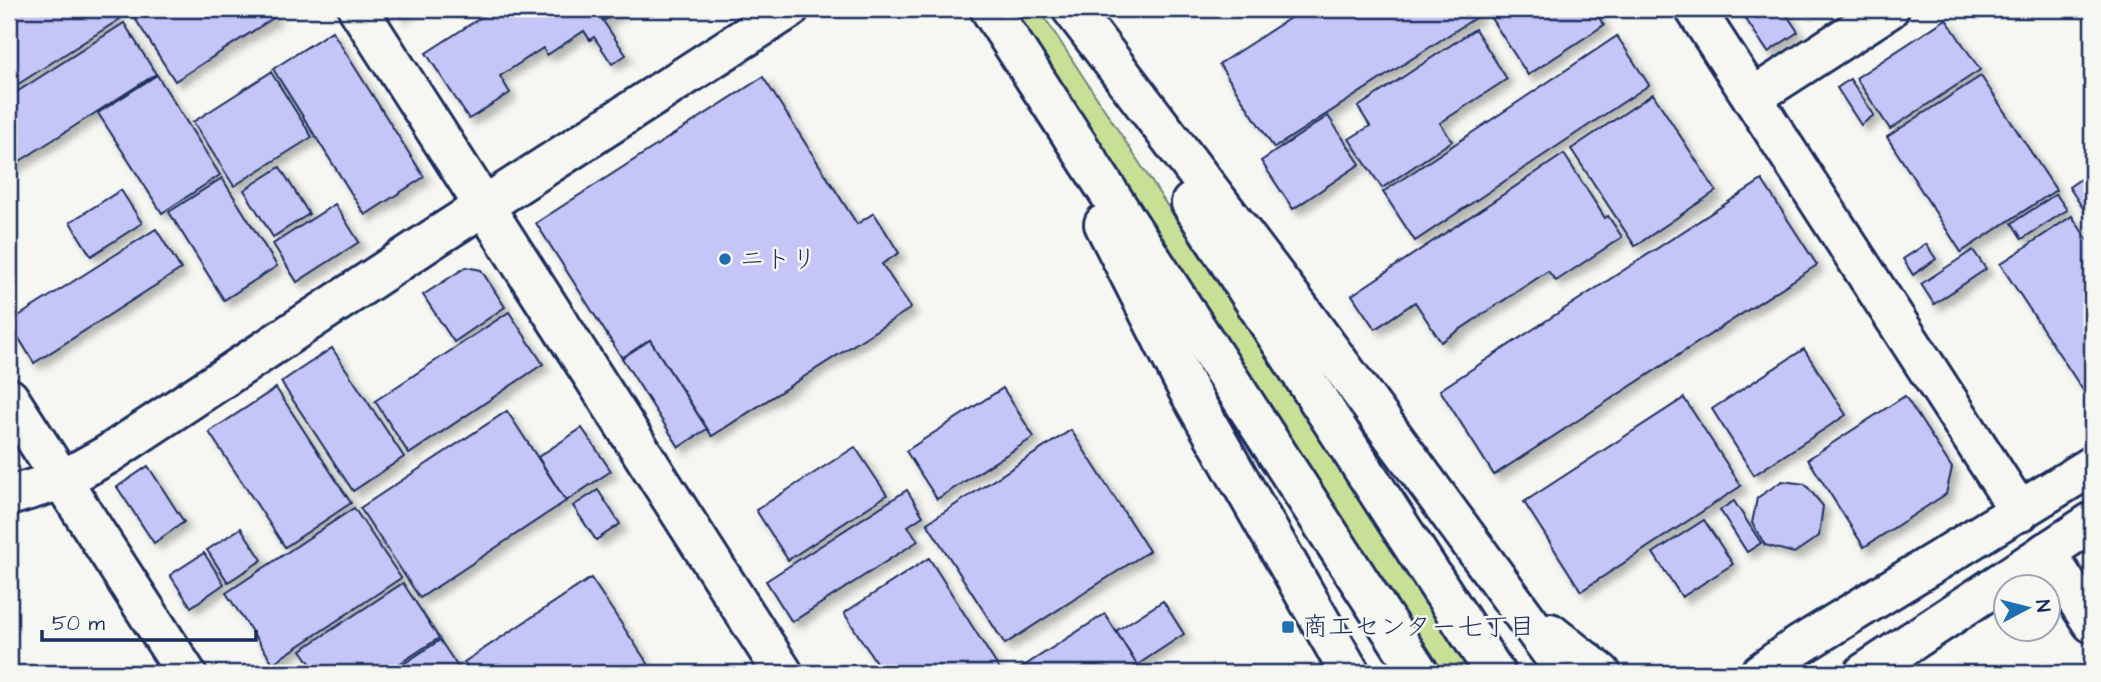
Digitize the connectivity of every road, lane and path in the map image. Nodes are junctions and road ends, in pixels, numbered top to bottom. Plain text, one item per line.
1 (358, 9) edge
2 (789, 9) edge
3 (1070, 9) edge
4 (1695, 9) edge
5 (1889, 9) edge
6 (1000, 24) edge
7 (1753, 97) junction
8 (484, 206) junction
9 (9, 398) edge
10 (2092, 466) edge
11 (62, 480) junction
12 (9, 496) edge
13 (2020, 512) junction
14 (2092, 522) edge
15 (2046, 552) junction
16 (1519, 607) junction
17 (2092, 623) edge
18 (1792, 650) junction
19 (1336, 657) edge
20 (186, 673) edge
21 (783, 673) edge
22 (1350, 673) edge
23 (1419, 673) edge
24 (1495, 673) edge
25 (1566, 673) edge
26 (1601, 673) edge
27 (1732, 673) edge
28 (1760, 673) edge
29 (1864, 673) edge

1 - 8 street
2 - 8 street
3 - 16 street
3 - 24 street
4 - 7 street
5 - 7 street
6 - 19 street
6 - 23 street
7 - 13 street
8 - 11 street
8 - 21 street
9 - 11 street
10 - 13 street
11 - 12 street
11 - 20 street
13 - 18 street
14 - 15 street
15 - 17 street
15 - 29 street
16 - 25 street
16 - 26 street
18 - 27 street
18 - 28 street
19 - 22 street

